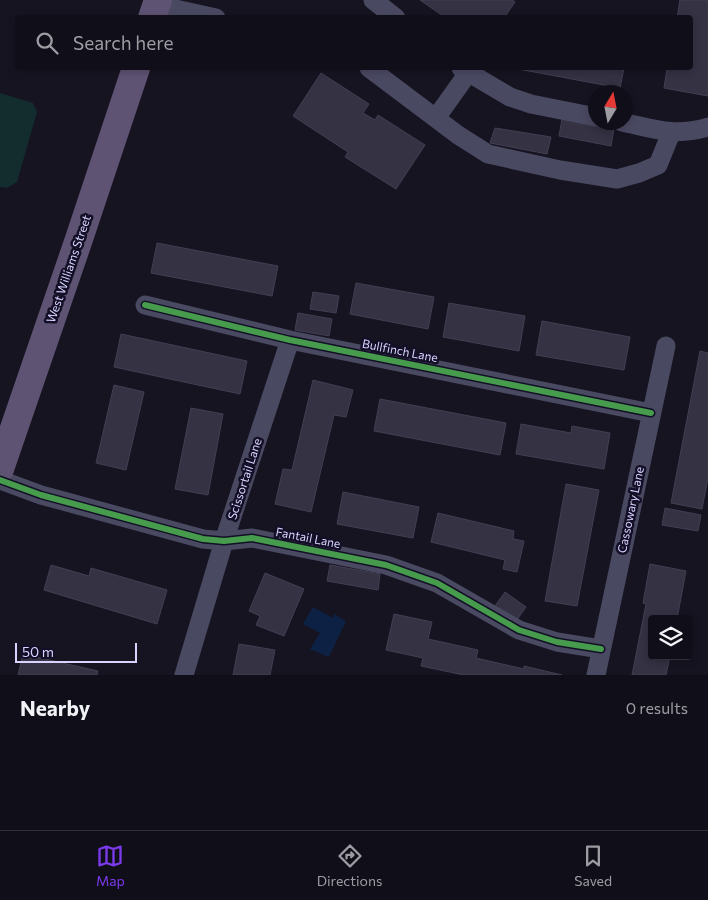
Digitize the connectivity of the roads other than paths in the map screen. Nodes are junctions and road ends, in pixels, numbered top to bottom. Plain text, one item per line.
1 (373, 0) edge
2 (156, 8) edge
3 (198, 15) edge
4 (392, 15) edge
5 (135, 70) edge
6 (372, 70) edge
7 (465, 70) edge
8 (588, 115) edge
9 (436, 118) junction
10 (633, 124) edge
11 (708, 127) edge
12 (671, 133) junction
13 (145, 305) dead end
14 (290, 340) junction
15 (666, 346) dead end
16 (652, 413) junction
17 (0, 469) edge
18 (0, 480) edge
19 (224, 541) junction
20 (601, 649) junction
21 (184, 675) edge
22 (596, 675) edge

1 - 4 street
2 - 3 street
5 - 17 main road, West Williams Street
6 - 9 street
7 - 8 street
7 - 9 street
9 - 12 street
10 - 12 street
11 - 12 street
13 - 14 street, Bullfinch Lane
14 - 16 street, Bullfinch Lane
14 - 19 street, Scissortail Lane
15 - 16 street, Cassowary Lane
16 - 20 street, Cassowary Lane
18 - 19 street, Fantail Lane
19 - 20 street, Fantail Lane
19 - 21 street, Scissortail Lane
20 - 22 street, Cassowary Lane

